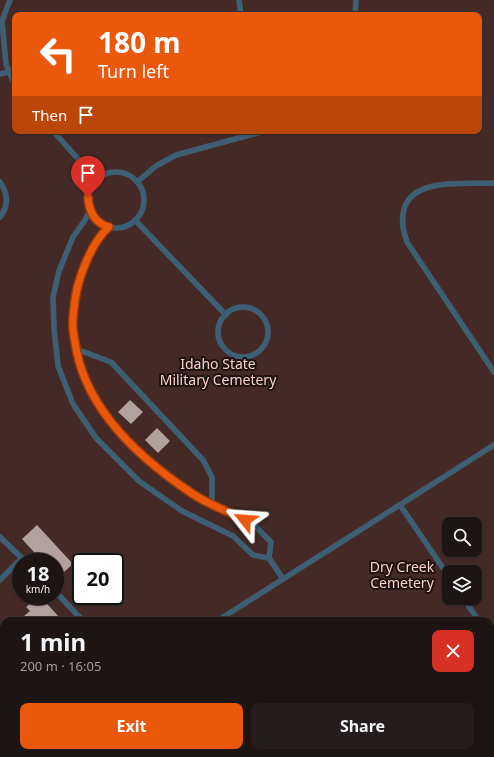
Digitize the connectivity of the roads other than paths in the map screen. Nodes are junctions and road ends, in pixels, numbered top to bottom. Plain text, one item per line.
1 (10, 0) edge
2 (238, 0) edge
3 (356, 0) edge
4 (240, 12) edge
5 (356, 12) edge
6 (9, 72) junction
7 (0, 74) edge
8 (12, 79) edge
9 (56, 134) edge
10 (251, 134) edge
11 (97, 180) junction
12 (0, 182) edge
13 (137, 182) junction
14 (494, 184) edge
15 (90, 210) junction
16 (0, 218) edge
17 (136, 220) junction
18 (109, 227) junction
19 (226, 315) junction
20 (76, 350) junction
21 (494, 372) edge
22 (494, 445) edge
23 (212, 503) junction
24 (400, 504) junction
25 (0, 537) edge
26 (17, 553) edge
27 (269, 558) junction
28 (442, 567) edge
29 (12, 570) edge
30 (283, 579) junction
31 (0, 580) edge
32 (64, 601) edge
33 (468, 605) edge
34 (79, 617) edge
35 (223, 617) edge
36 (476, 617) edge

1 - 6 lane
2 - 4 lane
3 - 5 lane
6 - 7 lane
6 - 8 lane
9 - 11 lane
10 - 13 lane
11 - 13 lane
11 - 15 lane
12 - 16 lane
13 - 17 lane
14 - 21 lane
15 - 18 lane
15 - 27 lane
17 - 18 lane
17 - 19 lane
18 - 20 lane
19 - 19 lane
20 - 23 lane
20 - 23 lane
22 - 24 lane
23 - 27 lane
24 - 28 lane
24 - 30 lane
25 - 26 lane
27 - 30 lane
29 - 31 lane
30 - 35 lane
32 - 34 lane
33 - 36 lane

